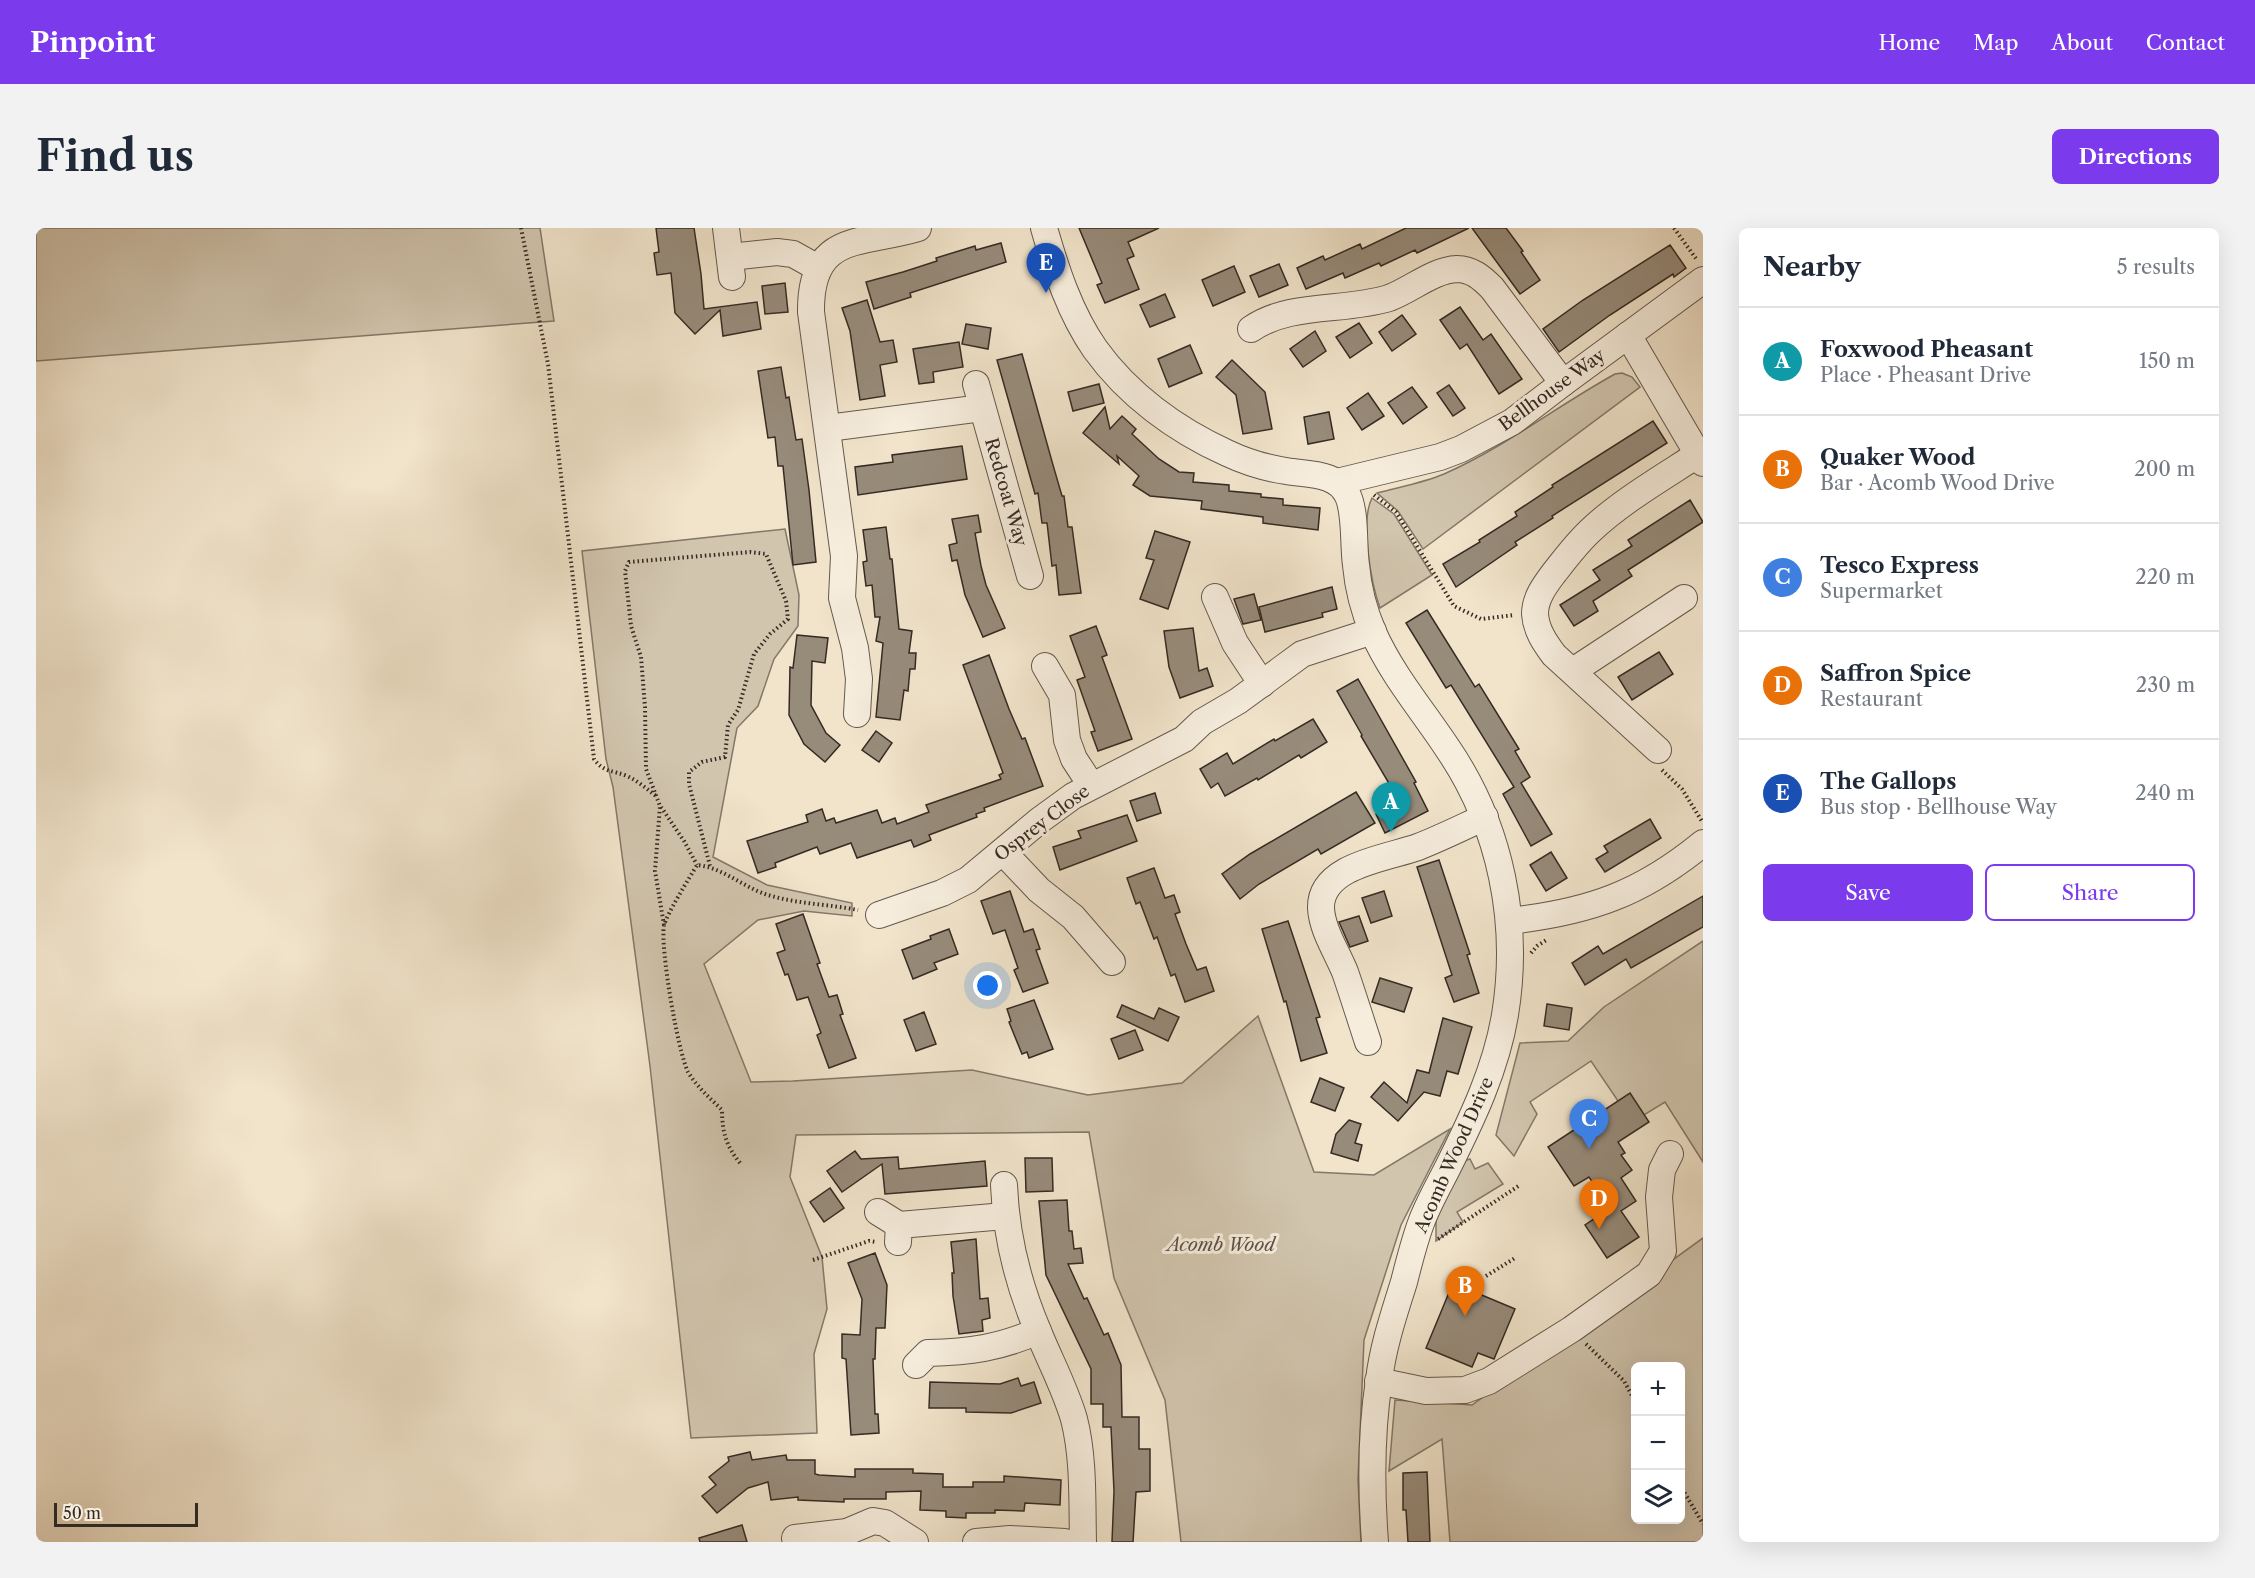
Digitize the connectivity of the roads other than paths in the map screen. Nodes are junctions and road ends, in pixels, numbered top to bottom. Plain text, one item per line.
1 (726, 228) edge
2 (918, 228) edge
3 (1044, 228) edge
4 (818, 268) junction
5 (1703, 280) edge
6 (1251, 329) dead end
7 (1628, 335) junction
8 (1563, 382) junction
9 (828, 428) junction
10 (1701, 456) edge
11 (1344, 480) junction
12 (1030, 576) dead end
13 (1215, 597) dead end
14 (1684, 598) dead end
15 (1372, 631) junction
16 (1045, 666) dead end
17 (1573, 670) junction
18 (1262, 684) junction
19 (857, 714) dead end
20 (1658, 750) road end
21 (1091, 785) junction
22 (1485, 817) junction
23 (1703, 843) edge
24 (1003, 852) junction
25 (879, 915) road end
26 (1509, 921) junction
27 (1112, 962) dead end
28 (1368, 1042) dead end
29 (1670, 1154) dead end
30 (1004, 1185) dead end
31 (1005, 1216) junction
32 (892, 1226) road end
33 (1038, 1331) junction
34 (922, 1352) dead end
35 (1378, 1381) junction
36 (795, 1538) dead end
37 (915, 1542) edge
38 (976, 1542) edge
39 (1065, 1542) edge
40 (1083, 1542) edge
41 (1375, 1542) edge

1 - 4 street
2 - 4 street
3 - 11 street, Bellhouse Way
4 - 9 street
5 - 7 street, Bellhouse Way
6 - 8 street
7 - 8 street, Bellhouse Way
7 - 10 street
8 - 11 street, Bellhouse Way
9 - 12 street, Redcoat Way
9 - 19 street
10 - 17 street
11 - 15 street, Acomb Wood Drive
13 - 18 street
14 - 17 street
15 - 18 street, Osprey Close
15 - 22 street, Acomb Wood Drive
16 - 21 street
17 - 20 street
18 - 21 street, Osprey Close
21 - 24 street, Osprey Close
22 - 26 street, Acomb Wood Drive
22 - 28 street
23 - 26 street
24 - 25 street, Osprey Close
24 - 27 street
26 - 35 street, Acomb Wood Drive
29 - 35 street
30 - 31 street
31 - 32 street
31 - 33 street
33 - 34 street
33 - 40 street
35 - 41 street, Acomb Wood Drive
36 - 37 street
38 - 39 street

